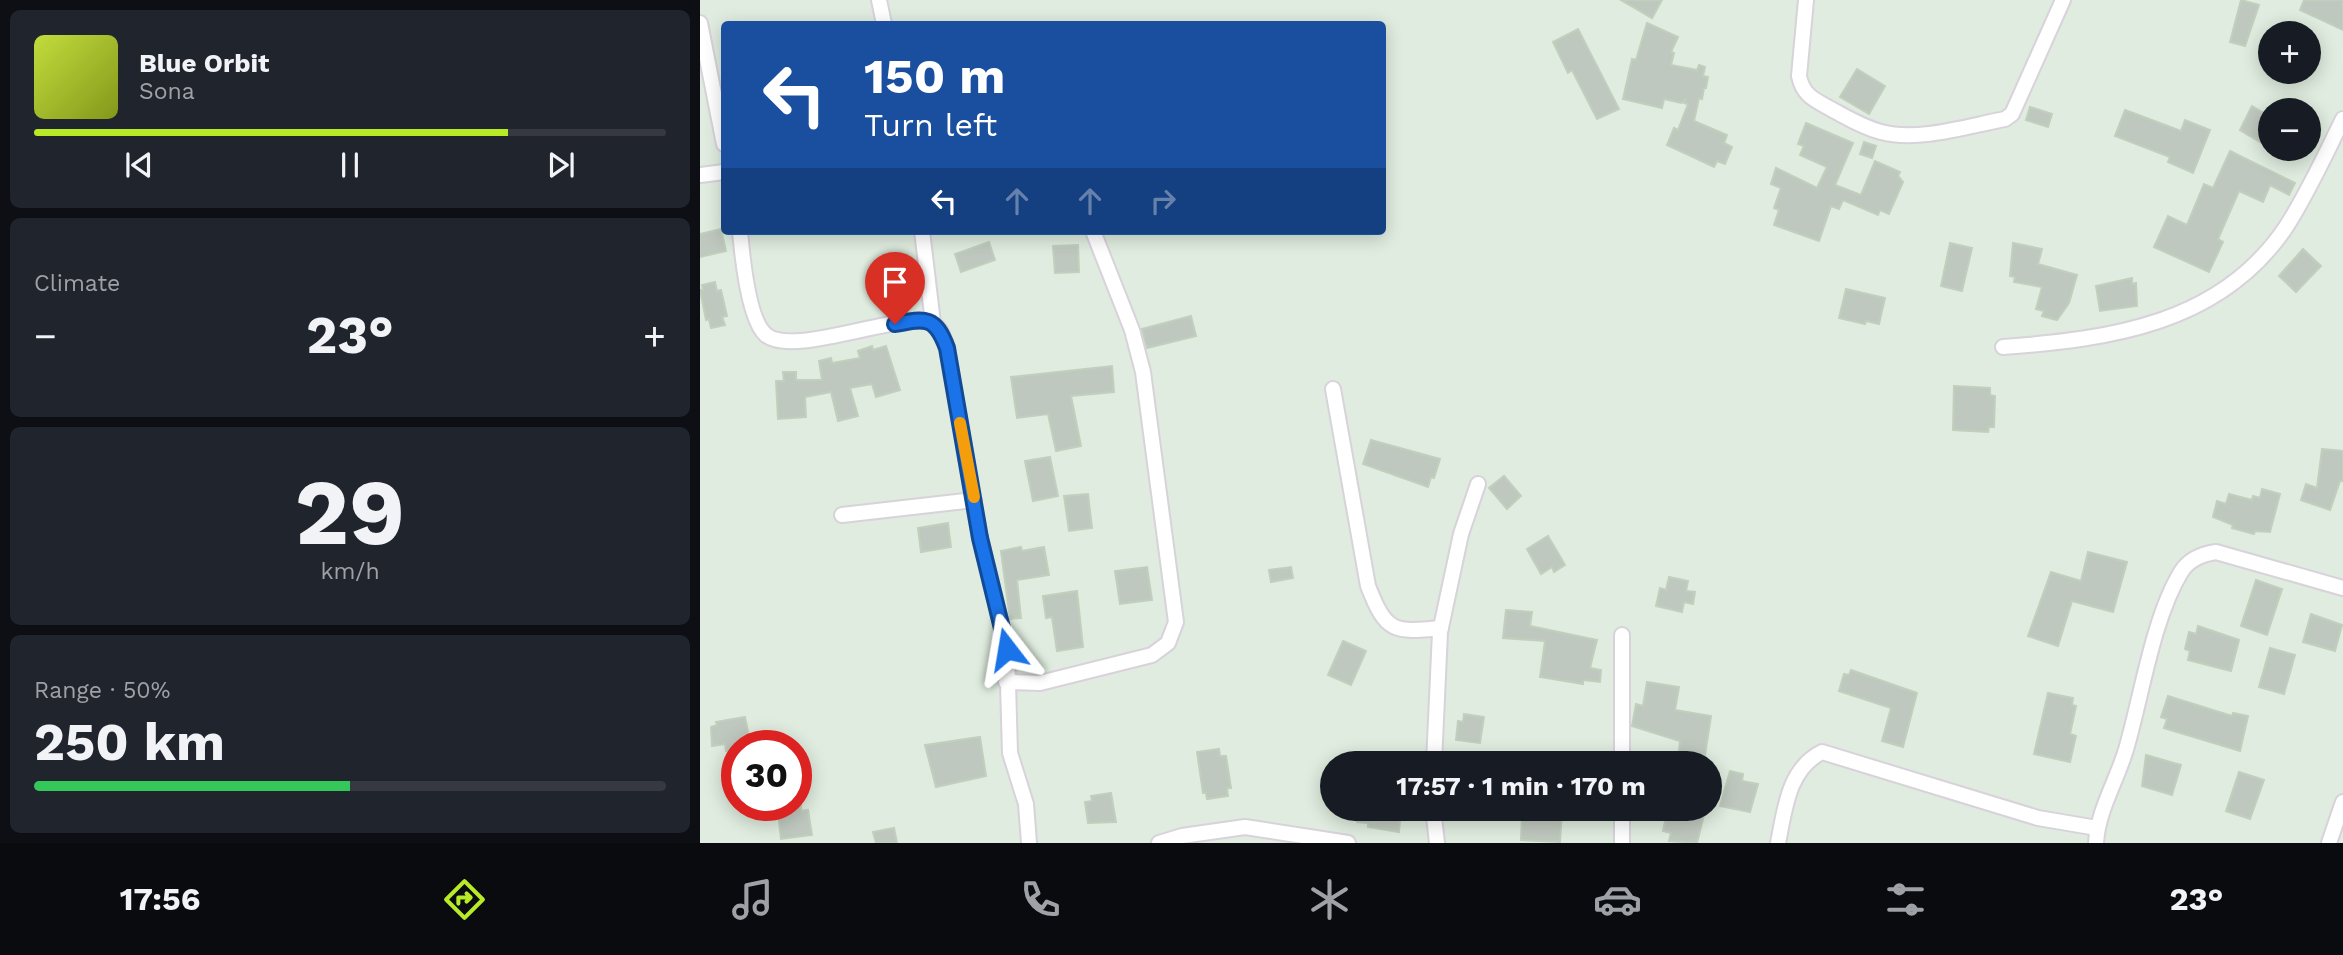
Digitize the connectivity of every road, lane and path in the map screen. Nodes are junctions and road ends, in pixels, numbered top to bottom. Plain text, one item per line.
1 (879, 0) edge
2 (1806, 0) edge
3 (2063, 0) edge
4 (883, 21) edge
5 (700, 23) edge
6 (2343, 119) edge
7 (721, 129) edge
8 (721, 172) edge
9 (700, 175) edge
10 (740, 235) edge
11 (922, 235) edge
12 (1096, 235) edge
13 (933, 323) junction
14 (2003, 347) dead end
15 (1333, 389) dead end
16 (1478, 484) dead end
17 (974, 500) junction
18 (842, 515) dead end
19 (2343, 588) edge
20 (1441, 628) junction
21 (1622, 635) dead end
22 (1006, 682) junction
23 (1435, 751) edge
24 (1622, 751) edge
25 (2343, 802) edge
26 (1434, 821) edge
27 (1622, 821) edge
28 (2096, 836) edge
29 (1029, 843) edge
30 (1159, 843) edge
31 (1348, 843) edge
32 (1437, 843) edge
33 (1622, 843) edge
34 (1778, 843) edge
35 (2329, 843) edge

1 - 4 street
2 - 3 street
5 - 7 street
6 - 14 street
8 - 9 street
10 - 13 street
11 - 13 street
12 - 22 street
13 - 17 street
15 - 20 street
16 - 20 street
17 - 18 street
17 - 22 street
19 - 28 street
20 - 23 street
21 - 24 street
22 - 29 street
25 - 35 street
26 - 32 street
27 - 33 street
28 - 34 street
30 - 31 street

